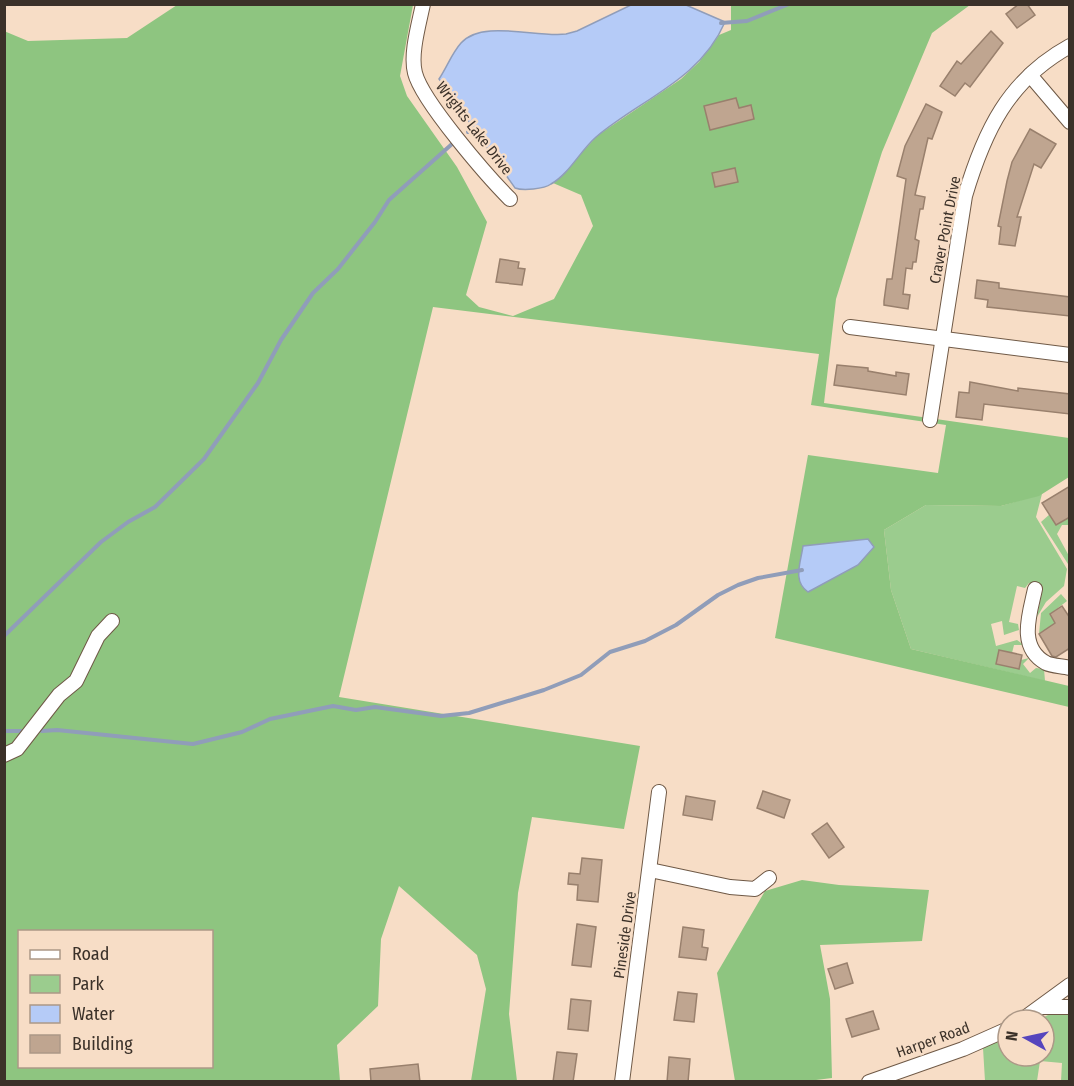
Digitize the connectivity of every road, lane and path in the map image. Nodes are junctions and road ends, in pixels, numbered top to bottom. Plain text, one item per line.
1 (423, 4) edge
2 (1070, 45) edge
3 (1030, 75) junction
4 (1070, 122) edge
5 (510, 199) dead end
6 (850, 327) dead end
7 (943, 339) junction
8 (1070, 355) edge
9 (930, 420) dead end
10 (1035, 589) dead end
11 (112, 621) dead end
12 (1070, 668) edge
13 (4, 755) edge
14 (659, 792) dead end
15 (650, 870) junction
16 (769, 878) dead end
17 (1070, 985) edge
18 (1042, 1007) joint
19 (1070, 1007) edge
20 (996, 1034) edge
21 (622, 1082) edge
22 (870, 1082) edge

1 - 5 street, Wrights Lake Drive
2 - 3 street, Craver Point Drive
3 - 4 street
3 - 7 street, Craver Point Drive
6 - 7 street
7 - 8 street
7 - 9 street, Craver Point Drive
10 - 12 street
11 - 13 street
14 - 15 street, Pineside Drive
15 - 16 street
15 - 21 street, Pineside Drive
17 - 18 street
18 - 19 street
20 - 22 street, Harper Road

